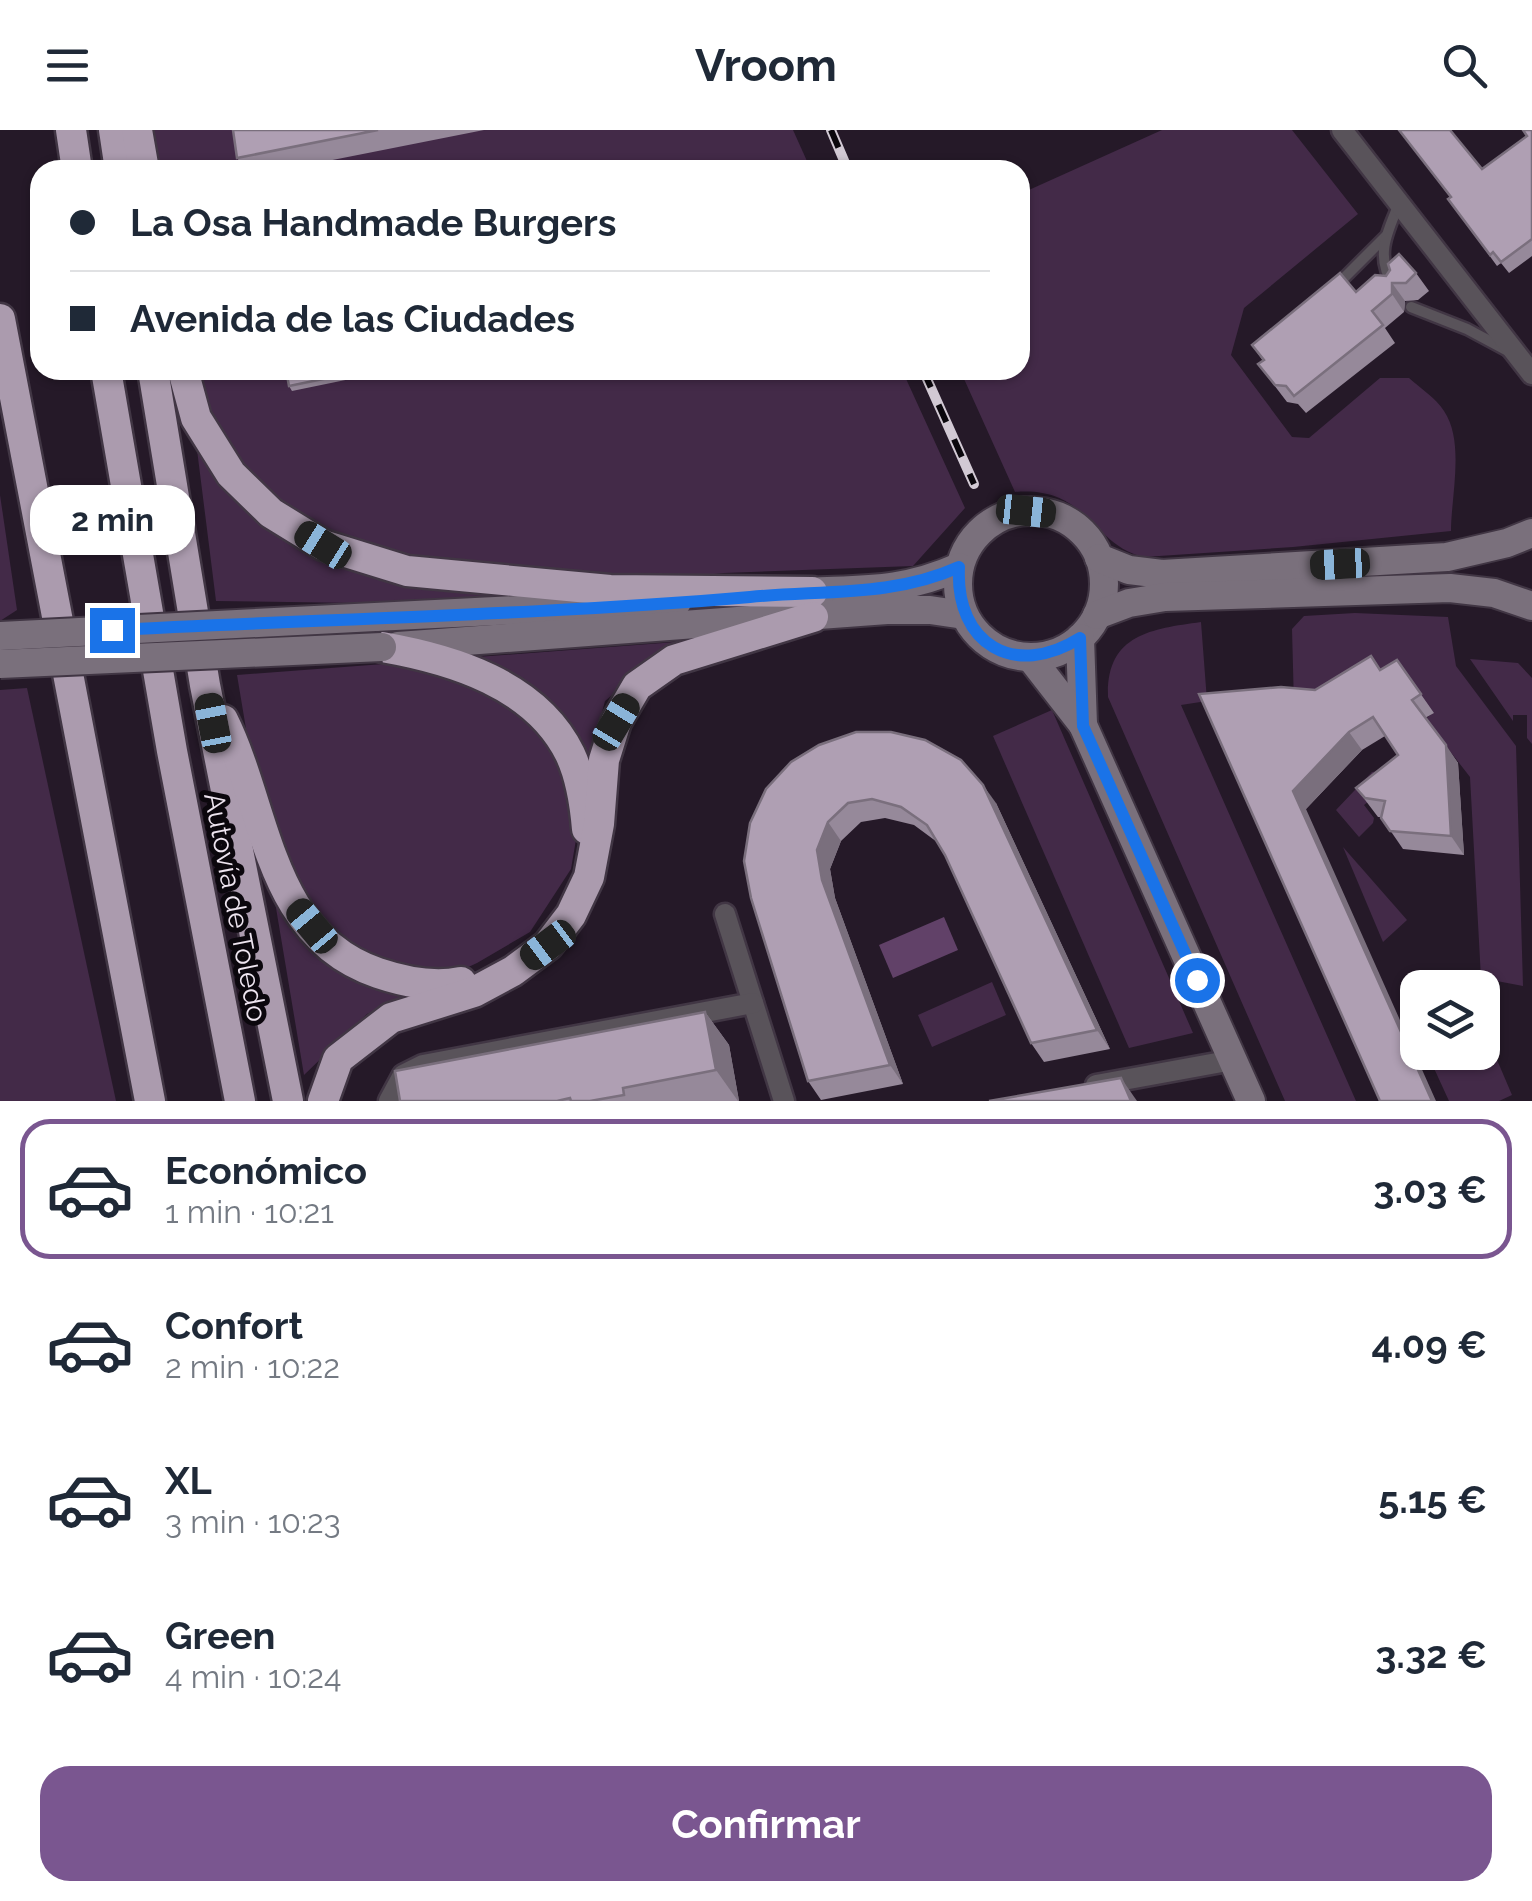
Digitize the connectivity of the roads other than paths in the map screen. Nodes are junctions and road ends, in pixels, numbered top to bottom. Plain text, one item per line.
1 (71, 130) edge
2 (114, 130) edge
3 (136, 130) edge
4 (1342, 130) edge
5 (76, 160) edge
6 (118, 160) edge
7 (142, 160) edge
8 (1399, 204) junction
9 (1386, 236) junction
10 (1394, 287) edge
11 (1328, 294) edge
12 (1411, 307) dead end
13 (0, 319) edge
14 (1518, 356) junction
15 (1532, 374) edge
16 (108, 380) edge
17 (156, 380) edge
18 (186, 380) edge
19 (0, 387) edge
20 (27, 458) junction
21 (1532, 533) edge
22 (1099, 558) junction
23 (959, 567) junction
24 (812, 604) junction
25 (1532, 606) edge
26 (1097, 615) junction
27 (964, 616) junction
28 (0, 636) edge
29 (1080, 638) junction
30 (382, 647) junction
31 (1030, 657) junction
32 (0, 664) edge
33 (205, 685) junction
34 (1083, 726) junction
35 (589, 876) junction
36 (725, 914) dead end
37 (513, 971) junction
38 (753, 1002) junction
39 (1233, 1060) junction
40 (1084, 1087) edge
41 (150, 1101) edge
42 (240, 1101) edge
43 (288, 1101) edge
44 (323, 1101) edge
45 (389, 1101) edge
46 (784, 1101) edge
47 (1252, 1101) edge

1 - 5 highway
2 - 6 highway
3 - 7 highway
4 - 8 street
8 - 9 lane
8 - 14 street
9 - 10 lane
9 - 11 lane
12 - 14 lane
13 - 20 highway
14 - 15 street
16 - 42 highway, Autovía de Toledo
17 - 33 highway, Autovía de Toledo
18 - 24 highway
19 - 20 highway
20 - 41 highway
21 - 22 street
22 - 23 street
22 - 26 street
23 - 24 street
23 - 27 street
24 - 27 street
24 - 28 street, bridge
24 - 30 street
24 - 35 highway
25 - 26 street
26 - 29 street
27 - 31 street
29 - 31 street
29 - 34 street
30 - 32 street, bridge
30 - 35 highway
31 - 34 street
33 - 37 highway
33 - 43 highway, Autovía de Toledo
34 - 39 street
35 - 37 highway
36 - 38 street
37 - 44 highway
38 - 45 street
38 - 46 street
39 - 40 street
39 - 47 street

